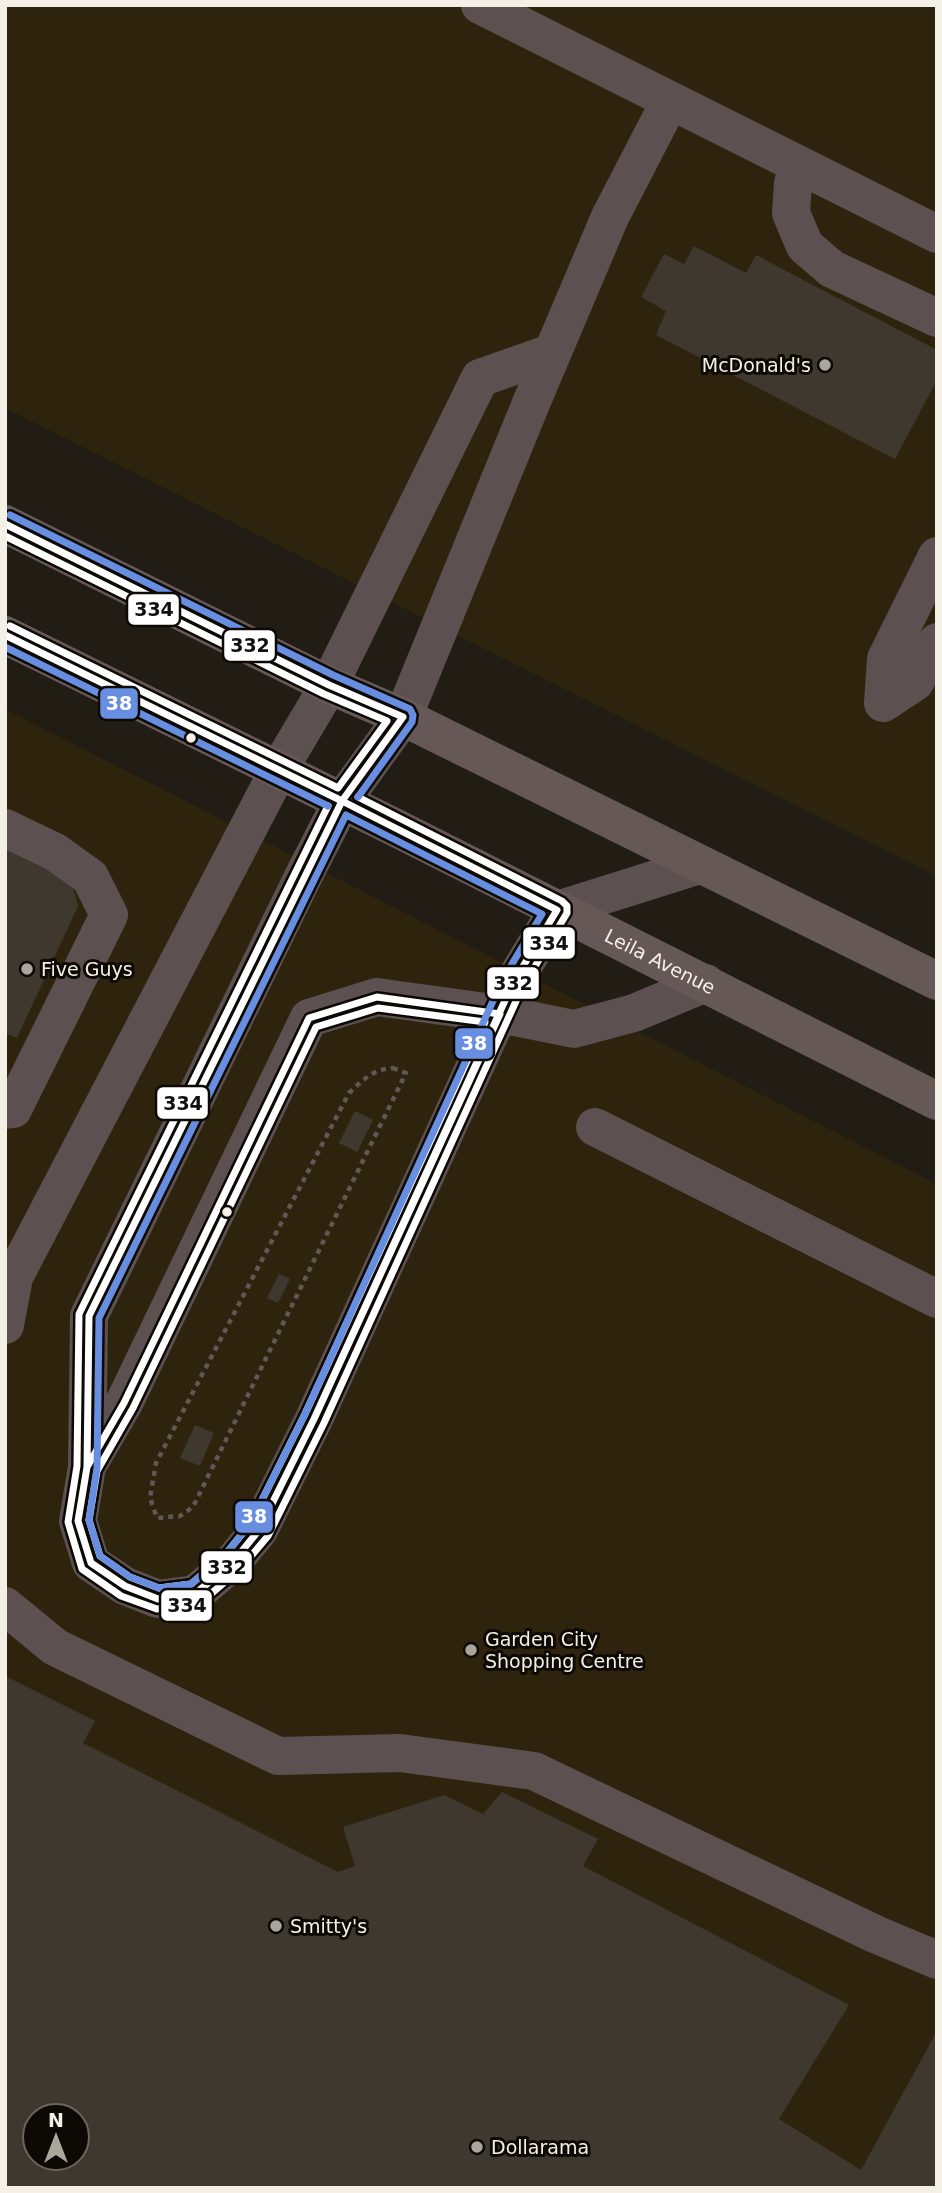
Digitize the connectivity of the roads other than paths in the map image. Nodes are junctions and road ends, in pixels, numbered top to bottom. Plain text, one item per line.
1 (480, 5) edge
2 (670, 101) junction
3 (799, 166) junction
4 (937, 234) edge
5 (937, 318) edge
6 (551, 354) junction
7 (5, 524) edge
8 (937, 556) edge
9 (5, 635) edge
10 (937, 642) edge
11 (329, 685) junction
12 (403, 717) junction
13 (278, 771) junction
14 (342, 801) junction
15 (5, 828) edge
16 (700, 864) junction
17 (557, 910) junction
18 (937, 981) edge
19 (706, 983) junction
20 (500, 1014) junction
21 (937, 1101) edge
22 (5, 1110) edge
23 (594, 1127) dead end
24 (937, 1299) edge
25 (5, 1325) edge
26 (87, 1467) junction
27 (5, 1606) edge
28 (937, 1960) edge

1 - 2 lane
2 - 3 lane
2 - 6 lane
3 - 4 lane
3 - 5 lane
6 - 11 lane
6 - 12 lane
7 - 11 main road
8 - 10 lane
9 - 13 main road, Leila Avenue
11 - 12 main road
11 - 13 lane
12 - 14 lane
12 - 16 main road
13 - 14 main road, Leila Avenue
13 - 25 lane
14 - 17 main road, Leila Avenue
14 - 26 lane
15 - 22 lane
16 - 17 lane
16 - 18 main road
17 - 19 main road, Leila Avenue
17 - 20 lane
19 - 20 lane
19 - 21 main road, Leila Avenue
20 - 26 lane
20 - 26 lane
23 - 24 lane
27 - 28 lane

